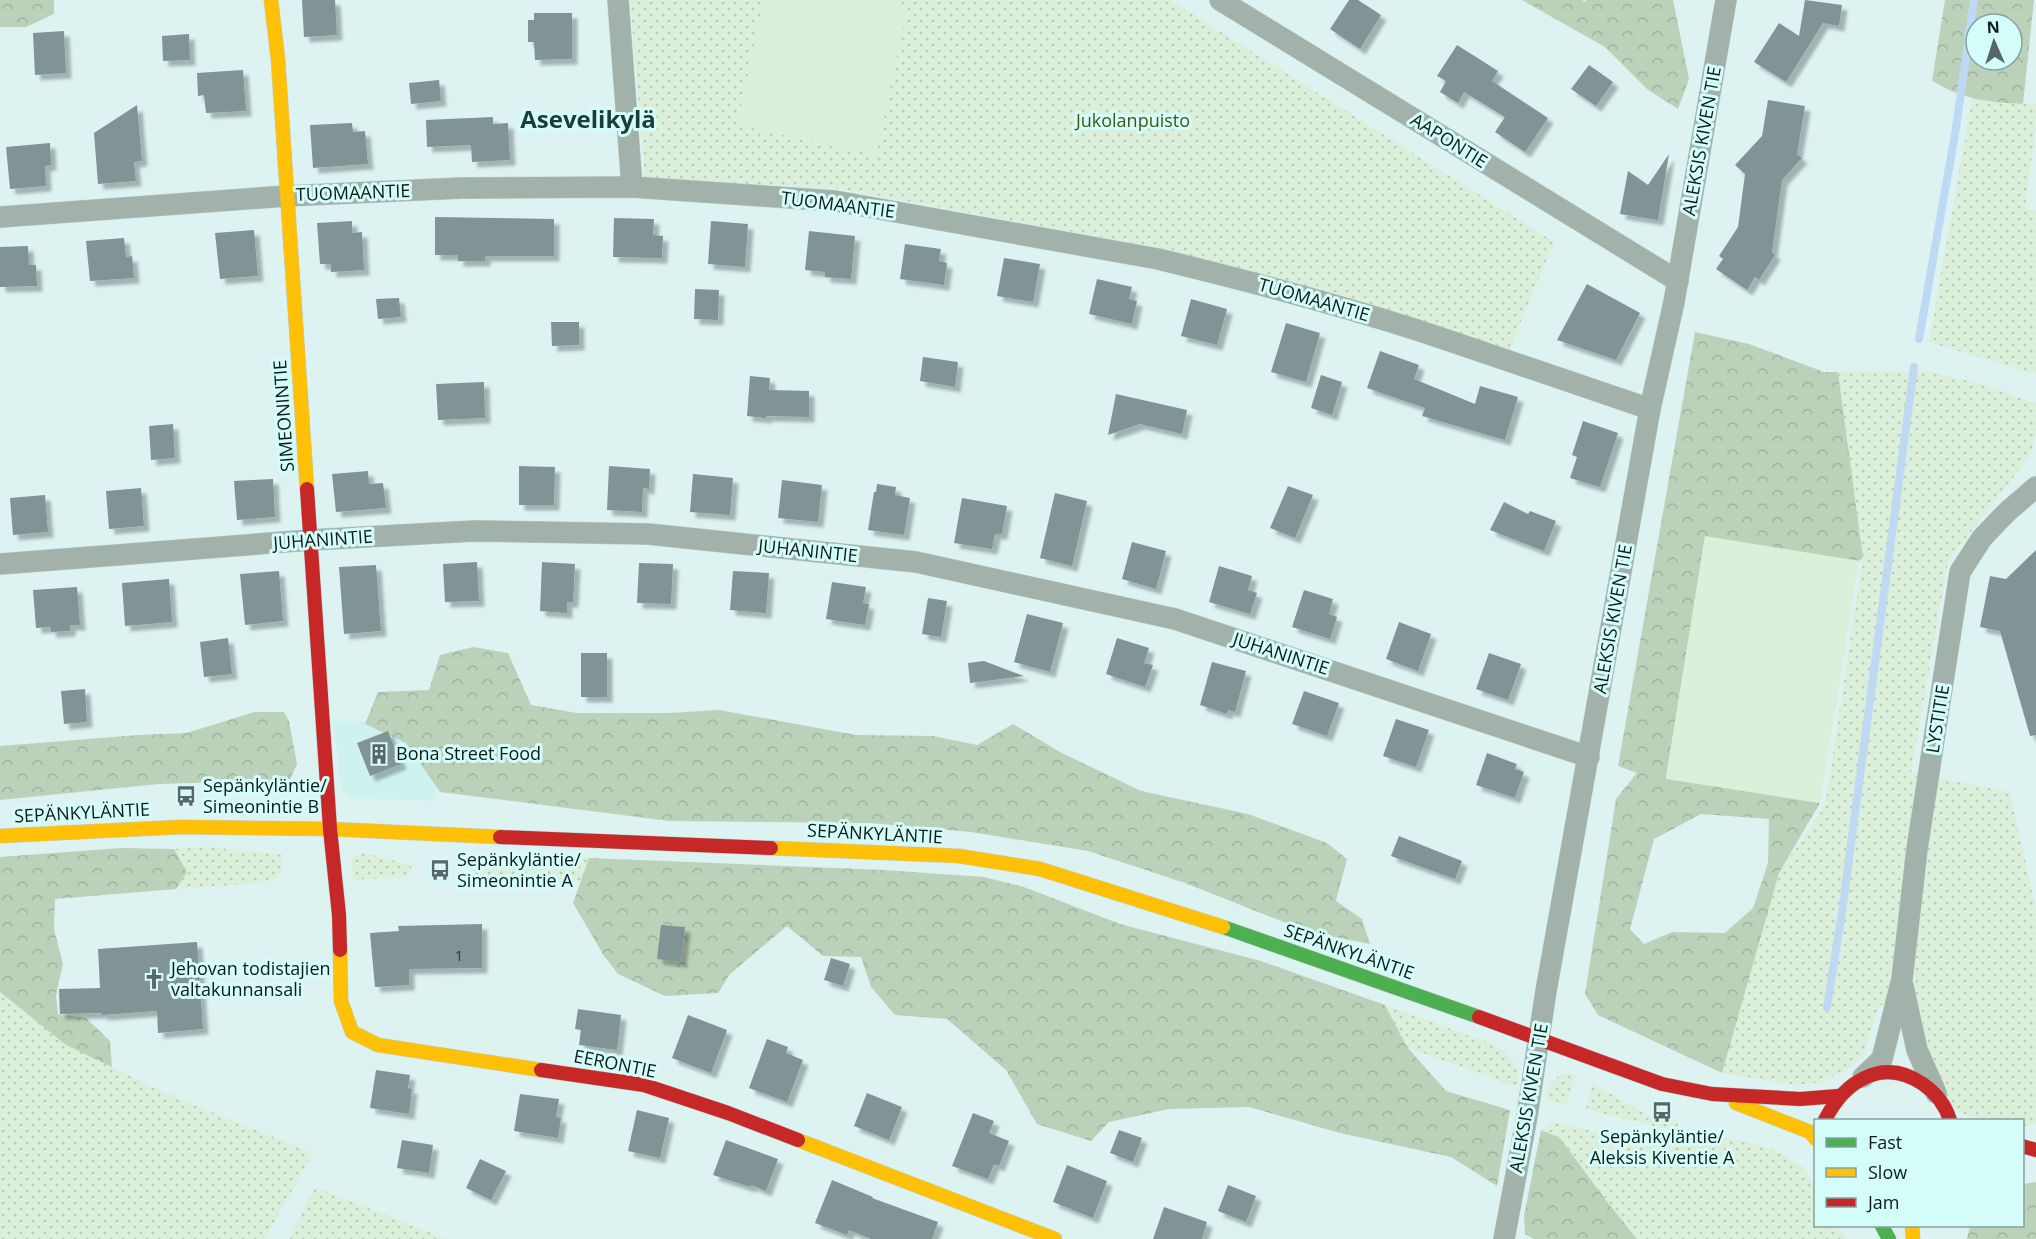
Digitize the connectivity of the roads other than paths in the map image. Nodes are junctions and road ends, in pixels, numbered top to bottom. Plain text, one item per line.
1 (271, 0) edge
2 (618, 0) edge
3 (1220, 0) edge
4 (1726, 0) edge
5 (632, 187) junction
6 (286, 195) junction
7 (0, 217) edge
8 (1678, 281) junction
9 (1650, 409) junction
10 (2036, 487) edge
11 (310, 540) junction
12 (0, 564) edge
13 (1589, 757) junction
14 (330, 829) junction
15 (0, 836) edge
16 (1902, 979) junction
17 (1539, 1039) junction
18 (1863, 1077) junction
19 (1712, 1094) junction
20 (1838, 1096) junction
21 (1945, 1109) edge
22 (1825, 1119) edge
23 (1959, 1119) edge
24 (1814, 1138) edge
25 (1055, 1239) edge
26 (1504, 1239) edge

1 - 6 main road, SIMEONINTIE
2 - 5 street
3 - 8 street, AAPONTIE
4 - 8 street, ALEKSIS KIVEN TIE
5 - 6 street, TUOMAANTIE
5 - 9 street, TUOMAANTIE
6 - 7 street, TUOMAANTIE
6 - 11 main road, SIMEONINTIE
8 - 9 street, ALEKSIS KIVEN TIE
9 - 13 street, ALEKSIS KIVEN TIE
10 - 16 street, LYSTITIE
11 - 12 street, JUHANINTIE
11 - 13 street, JUHANINTIE
11 - 14 main road, SIMEONINTIE
13 - 17 street, ALEKSIS KIVEN TIE
14 - 15 main road, SEPÄNKYLÄNTIE
14 - 17 main road, SEPÄNKYLÄNTIE
14 - 25 main road, EERONTIE
16 - 18 street, LYSTITIE
16 - 21 street, LYSTITIE
17 - 19 main road, SEPÄNKYLÄNTIE
17 - 26 street, ALEKSIS KIVEN TIE
18 - 20 main road
18 - 21 main road
19 - 20 main road, SEPÄNKYLÄNTIE
19 - 24 main road, SEPÄNKYLÄNTIE
20 - 22 main road
21 - 23 main road

